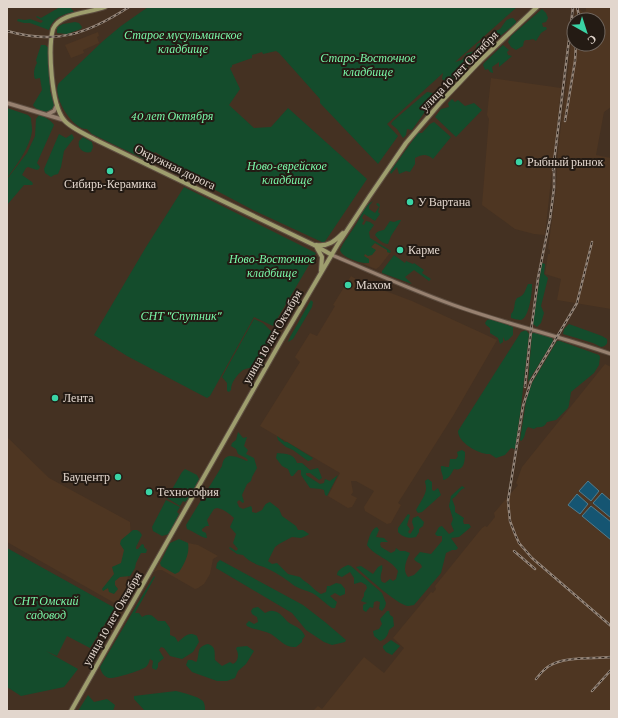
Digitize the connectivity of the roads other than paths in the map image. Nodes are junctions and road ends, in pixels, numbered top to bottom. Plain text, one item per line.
1 (104, 7) edge
2 (537, 7) edge
3 (7, 102) edge
4 (57, 104) junction
5 (46, 114) junction
6 (64, 120) junction
7 (348, 228) junction
8 (314, 245) junction
9 (332, 255) junction
10 (319, 278) junction
11 (611, 354) edge
12 (71, 711) edge

1 - 4 main road
2 - 7 main road, улица 10 лет Октября
3 - 5 main road, Окружная дорога
4 - 5 main road
4 - 6 main road
5 - 6 main road, Окружная дорога
6 - 8 main road, Окружная дорога
7 - 8 main road
7 - 9 main road, улица 10 лет Октября
8 - 9 main road, Окружная дорога
8 - 10 main road
9 - 10 main road, улица 10 лет Октября
9 - 11 street
10 - 12 main road, улица 10 лет Октября

